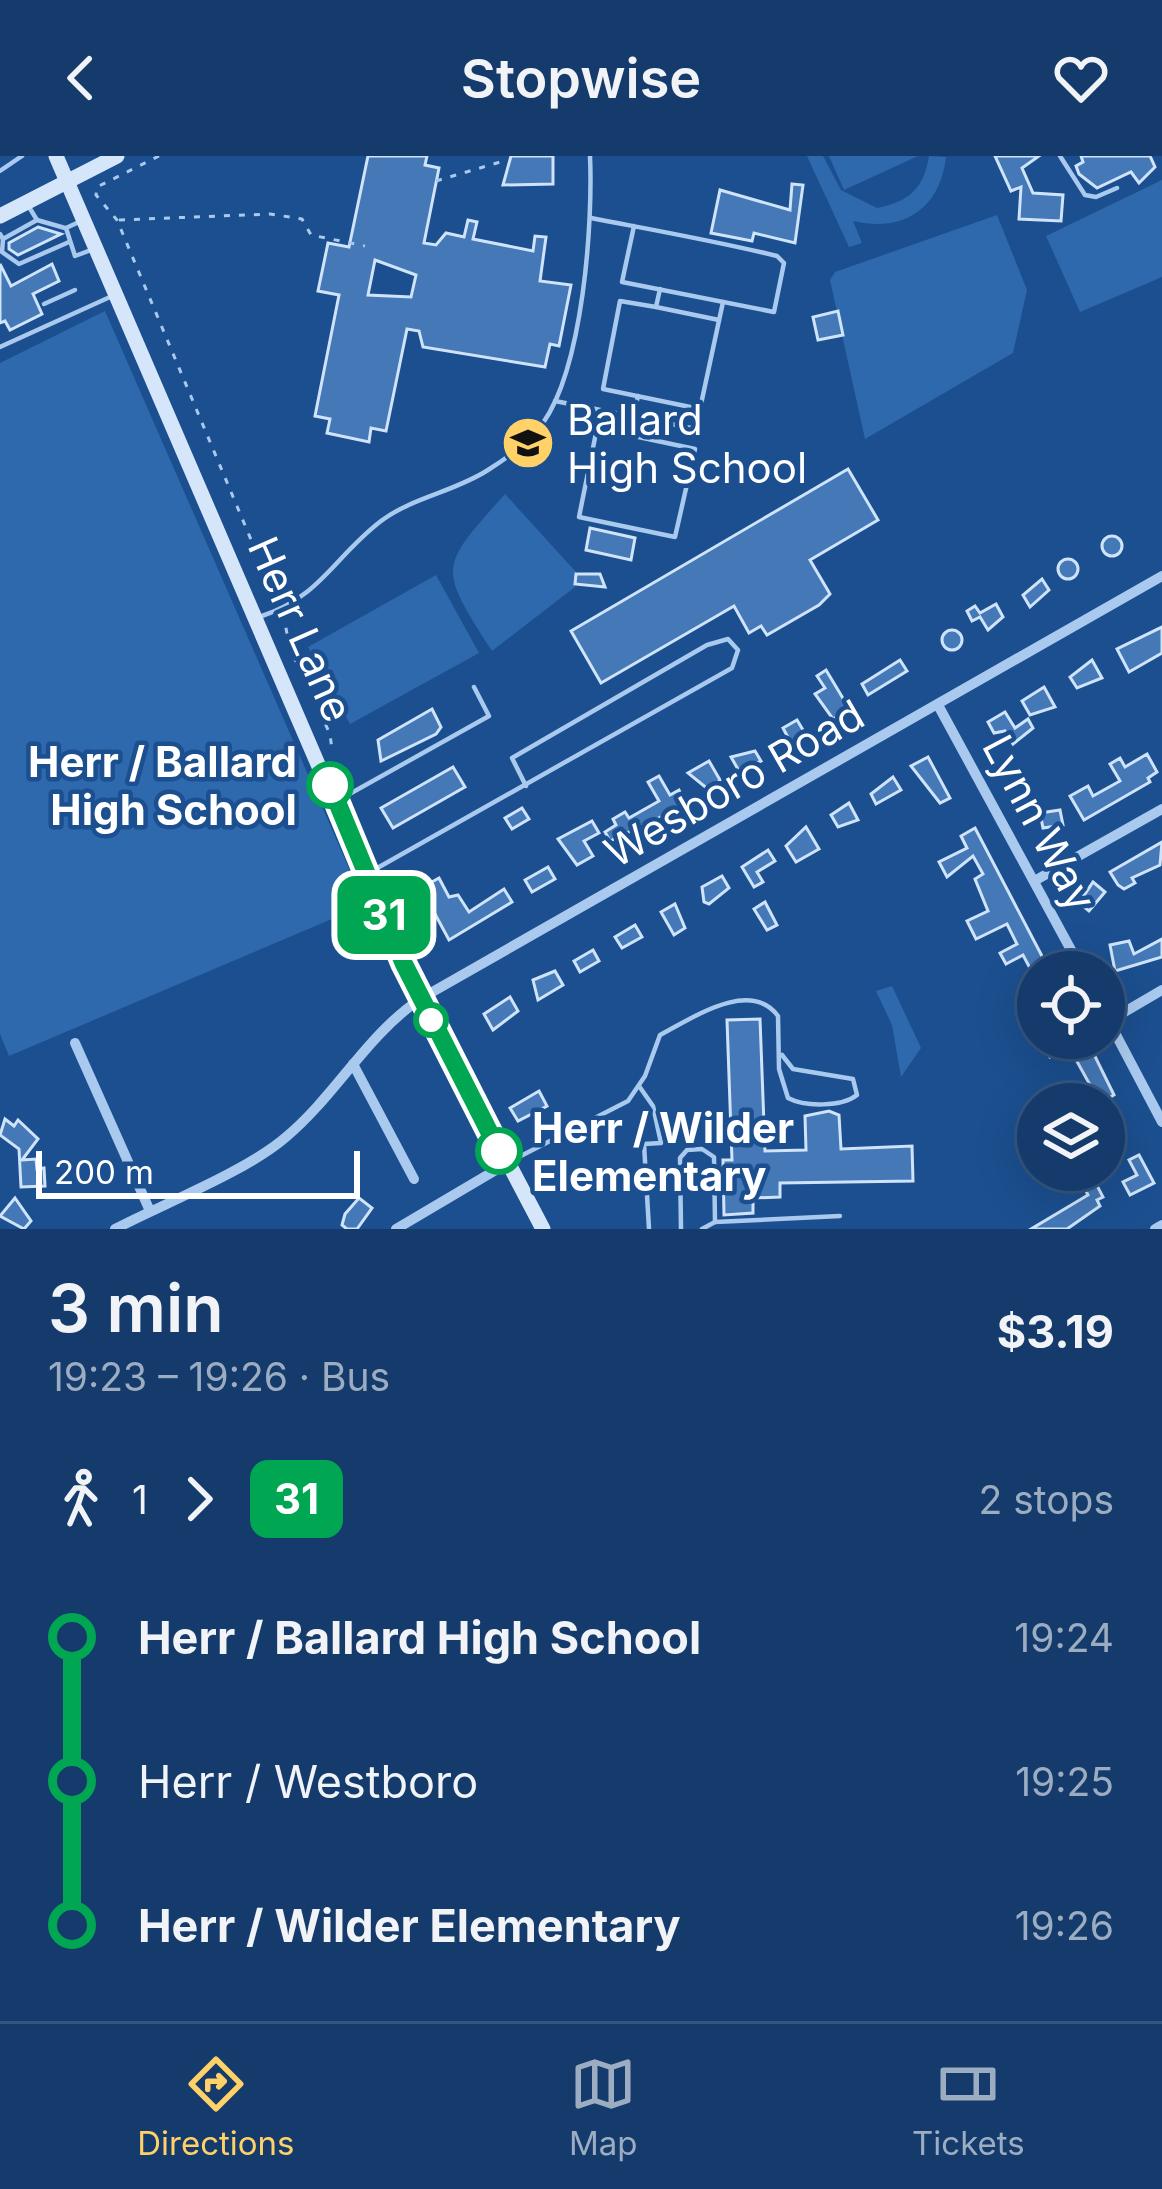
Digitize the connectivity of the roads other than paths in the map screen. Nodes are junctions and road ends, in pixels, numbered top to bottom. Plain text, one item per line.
1 (22, 156) edge
2 (56, 156) edge
3 (117, 156) edge
4 (590, 156) edge
5 (1060, 156) edge
6 (0, 171) edge
7 (68, 180) junction
8 (1117, 188) dead end
9 (27, 202) junction
10 (0, 216) edge
11 (592, 218) junction
12 (37, 220) junction
13 (84, 220) junction
14 (634, 226) junction
15 (66, 228) junction
16 (1, 237) edge
17 (69, 242) junction
18 (96, 248) junction
19 (75, 290) dead end
20 (660, 290) junction
21 (116, 295) junction
22 (60, 297) junction
23 (723, 302) junction
24 (44, 304) dead end
25 (656, 307) junction
26 (69, 316) junction
27 (719, 320) junction
28 (0, 347) edge
29 (638, 396) junction
30 (555, 401) junction
31 (700, 409) junction
32 (633, 416) junction
33 (629, 435) junction
34 (1162, 576) edge
35 (256, 618) junction
36 (474, 687) dead end
37 (938, 705) junction
38 (526, 786) junction
39 (337, 801) junction
40 (1162, 809) edge
41 (367, 873) junction
42 (1036, 880) junction
43 (1072, 951) edge
44 (1162, 990) edge
45 (421, 999) junction
46 (1125, 1007) edge
47 (75, 1043) dead end
48 (1125, 1052) edge
49 (782, 1055) junction
50 (353, 1064) junction
51 (639, 1087) junction
52 (1162, 1122) edge
53 (506, 1164) junction
54 (414, 1179) dead end
55 (150, 1211) junction
56 (840, 1216) dead end
57 (715, 1222) junction
58 (115, 1229) edge
59 (396, 1229) edge
60 (543, 1229) edge
61 (649, 1229) edge
62 (681, 1229) edge
63 (702, 1229) edge

1 - 6 lane
2 - 7 main road, Herr Lane
3 - 7 main road
4 - 11 lane
5 - 8 lane
7 - 9 main road
7 - 13 main road, Herr Lane
9 - 10 main road
9 - 12 lane
11 - 14 lane
11 - 30 lane
12 - 15 lane
12 - 16 lane
13 - 15 lane
13 - 18 main road, Herr Lane
14 - 20 lane
14 - 23 lane
15 - 17 lane
16 - 17 lane
17 - 18 lane
18 - 21 main road, Herr Lane
19 - 22 lane
20 - 23 lane
20 - 25 lane
21 - 26 lane
21 - 35 main road, Herr Lane
22 - 24 lane
22 - 26 lane
23 - 27 lane
25 - 27 lane
25 - 29 lane
26 - 28 lane
27 - 31 lane
29 - 31 lane
29 - 32 lane
30 - 32 lane
30 - 35 lane
31 - 32 lane
32 - 33 lane
33 - 33 lane
34 - 37 street, Wesboro Road
35 - 39 main road, Herr Lane
36 - 39 lane
37 - 42 street, Lynn Way
37 - 45 street, Wesboro Road
38 - 38 lane
38 - 41 lane
39 - 41 main road, Herr Lane
40 - 42 street
41 - 45 main road, Herr Lane
42 - 43 street, Lynn Way
44 - 46 street
45 - 50 street, Wesboro Road
45 - 53 main road, Herr Lane
47 - 55 street
48 - 52 street
49 - 49 lane
49 - 51 lane
50 - 54 street
50 - 55 street, Wesboro Road
51 - 53 lane
51 - 61 lane
53 - 59 street
53 - 60 main road, Herr Lane
55 - 58 street, Wesboro Road
56 - 57 lane
57 - 62 lane
57 - 63 lane

